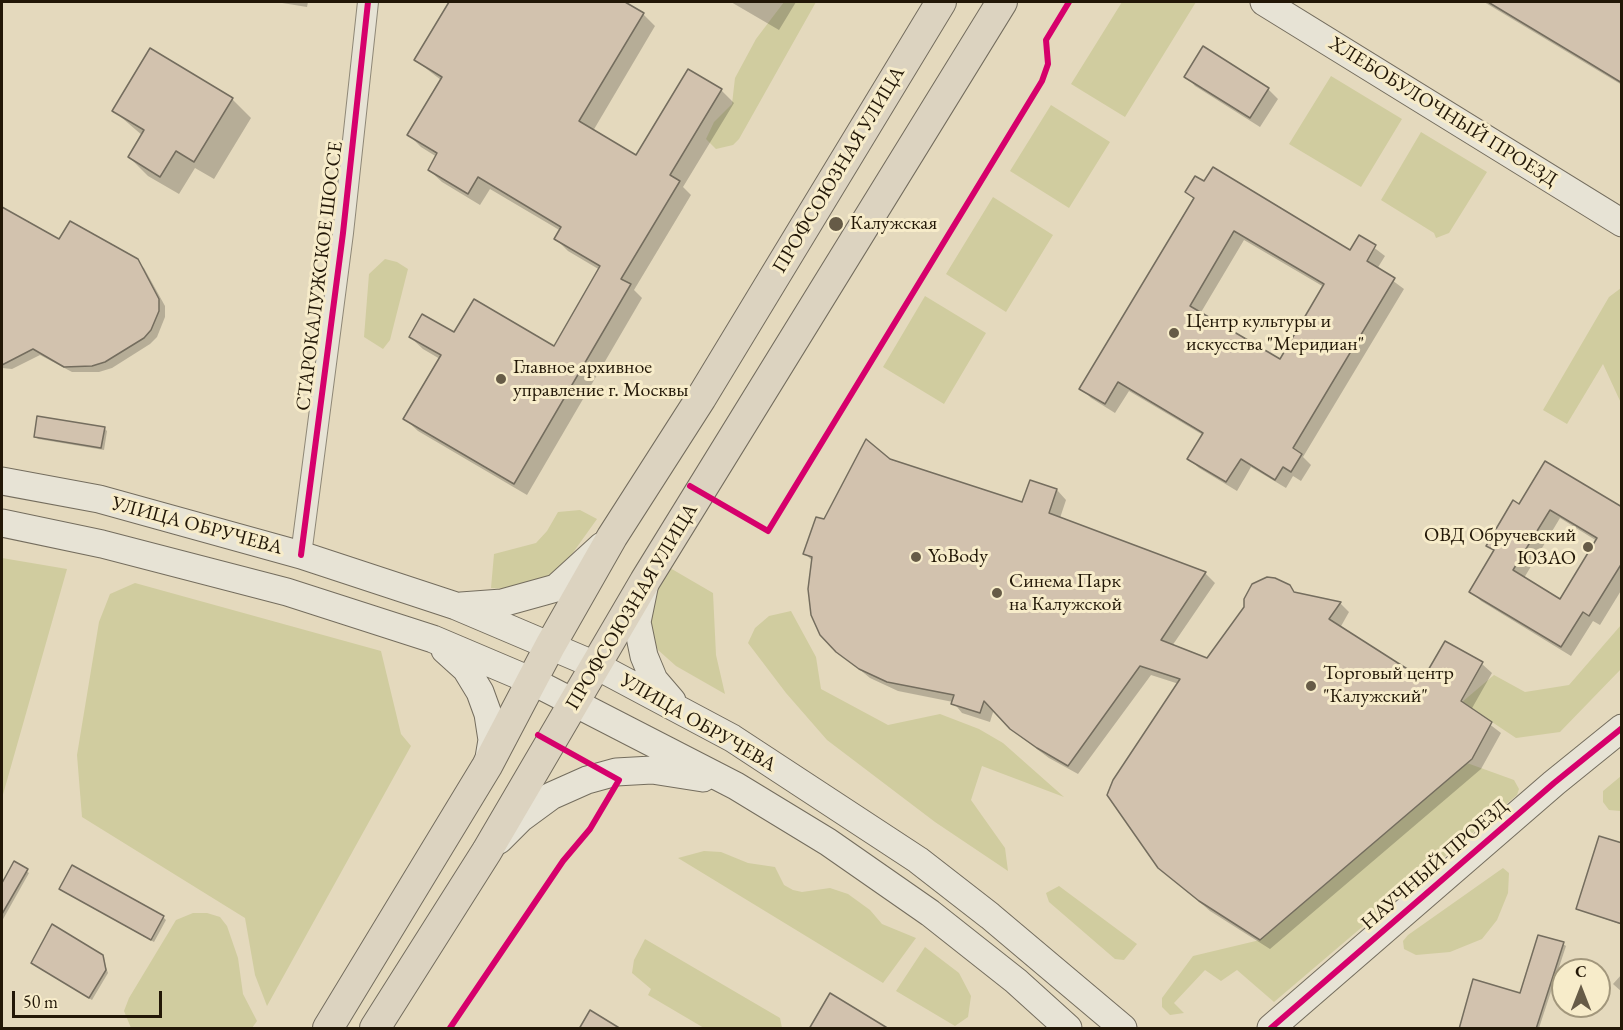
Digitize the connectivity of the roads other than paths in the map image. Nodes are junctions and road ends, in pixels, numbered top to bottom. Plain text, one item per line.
1 (368, 2) edge
2 (941, 2) edge
3 (1002, 2) edge
4 (1264, 2) edge
5 (1622, 223) edge
6 (2, 481) edge
7 (2, 523) edge
8 (612, 537) junction
9 (301, 555) junction
10 (645, 581) junction
11 (456, 606) junction
12 (433, 639) junction
13 (550, 646) junction
14 (595, 665) junction
15 (532, 681) junction
16 (575, 702) junction
17 (679, 709) junction
18 (1622, 728) edge
19 (487, 765) junction
20 (736, 786) junction
21 (487, 851) junction
22 (328, 1029) edge
23 (375, 1029) edge
24 (1068, 1029) edge
25 (1123, 1029) edge
26 (1271, 1029) edge

1 - 9 street, СТАРОКАЛУЖСКОЕ ШОССЕ
2 - 8 main road, ПРОФСОЮЗНАЯ УЛИЦА
3 - 10 main road, ПРОФСОЮЗНАЯ УЛИЦА
4 - 5 main road, ХЛЕБОБУЛОЧНЫЙ ПРОЕЗД
6 - 9 main road, УЛИЦА ОБРУЧЕВА
7 - 12 main road, УЛИЦА ОБРУЧЕВА
8 - 11 main road
8 - 13 main road, ПРОФСОЮЗНАЯ УЛИЦА
9 - 11 main road, УЛИЦА ОБРУЧЕВА
10 - 14 main road, ПРОФСОЮЗНАЯ УЛИЦА
10 - 17 main road
11 - 13 main road, УЛИЦА ОБРУЧЕВА
12 - 15 main road, УЛИЦА ОБРУЧЕВА
12 - 19 main road
13 - 14 main road, УЛИЦА ОБРУЧЕВА
13 - 15 main road, ПРОФСОЮЗНАЯ УЛИЦА
14 - 16 main road, ПРОФСОЮЗНАЯ УЛИЦА
14 - 17 main road, УЛИЦА ОБРУЧЕВА
15 - 16 main road, УЛИЦА ОБРУЧЕВА
15 - 19 main road
16 - 20 main road, УЛИЦА ОБРУЧЕВА
16 - 21 main road, ПРОФСОЮЗНАЯ УЛИЦА
17 - 25 main road, УЛИЦА ОБРУЧЕВА
18 - 26 main road, НАУЧНЫЙ ПРОЕЗД
19 - 22 main road
20 - 21 main road
20 - 24 main road, УЛИЦА ОБРУЧЕВА
21 - 23 main road, ПРОФСОЮЗНАЯ УЛИЦА

